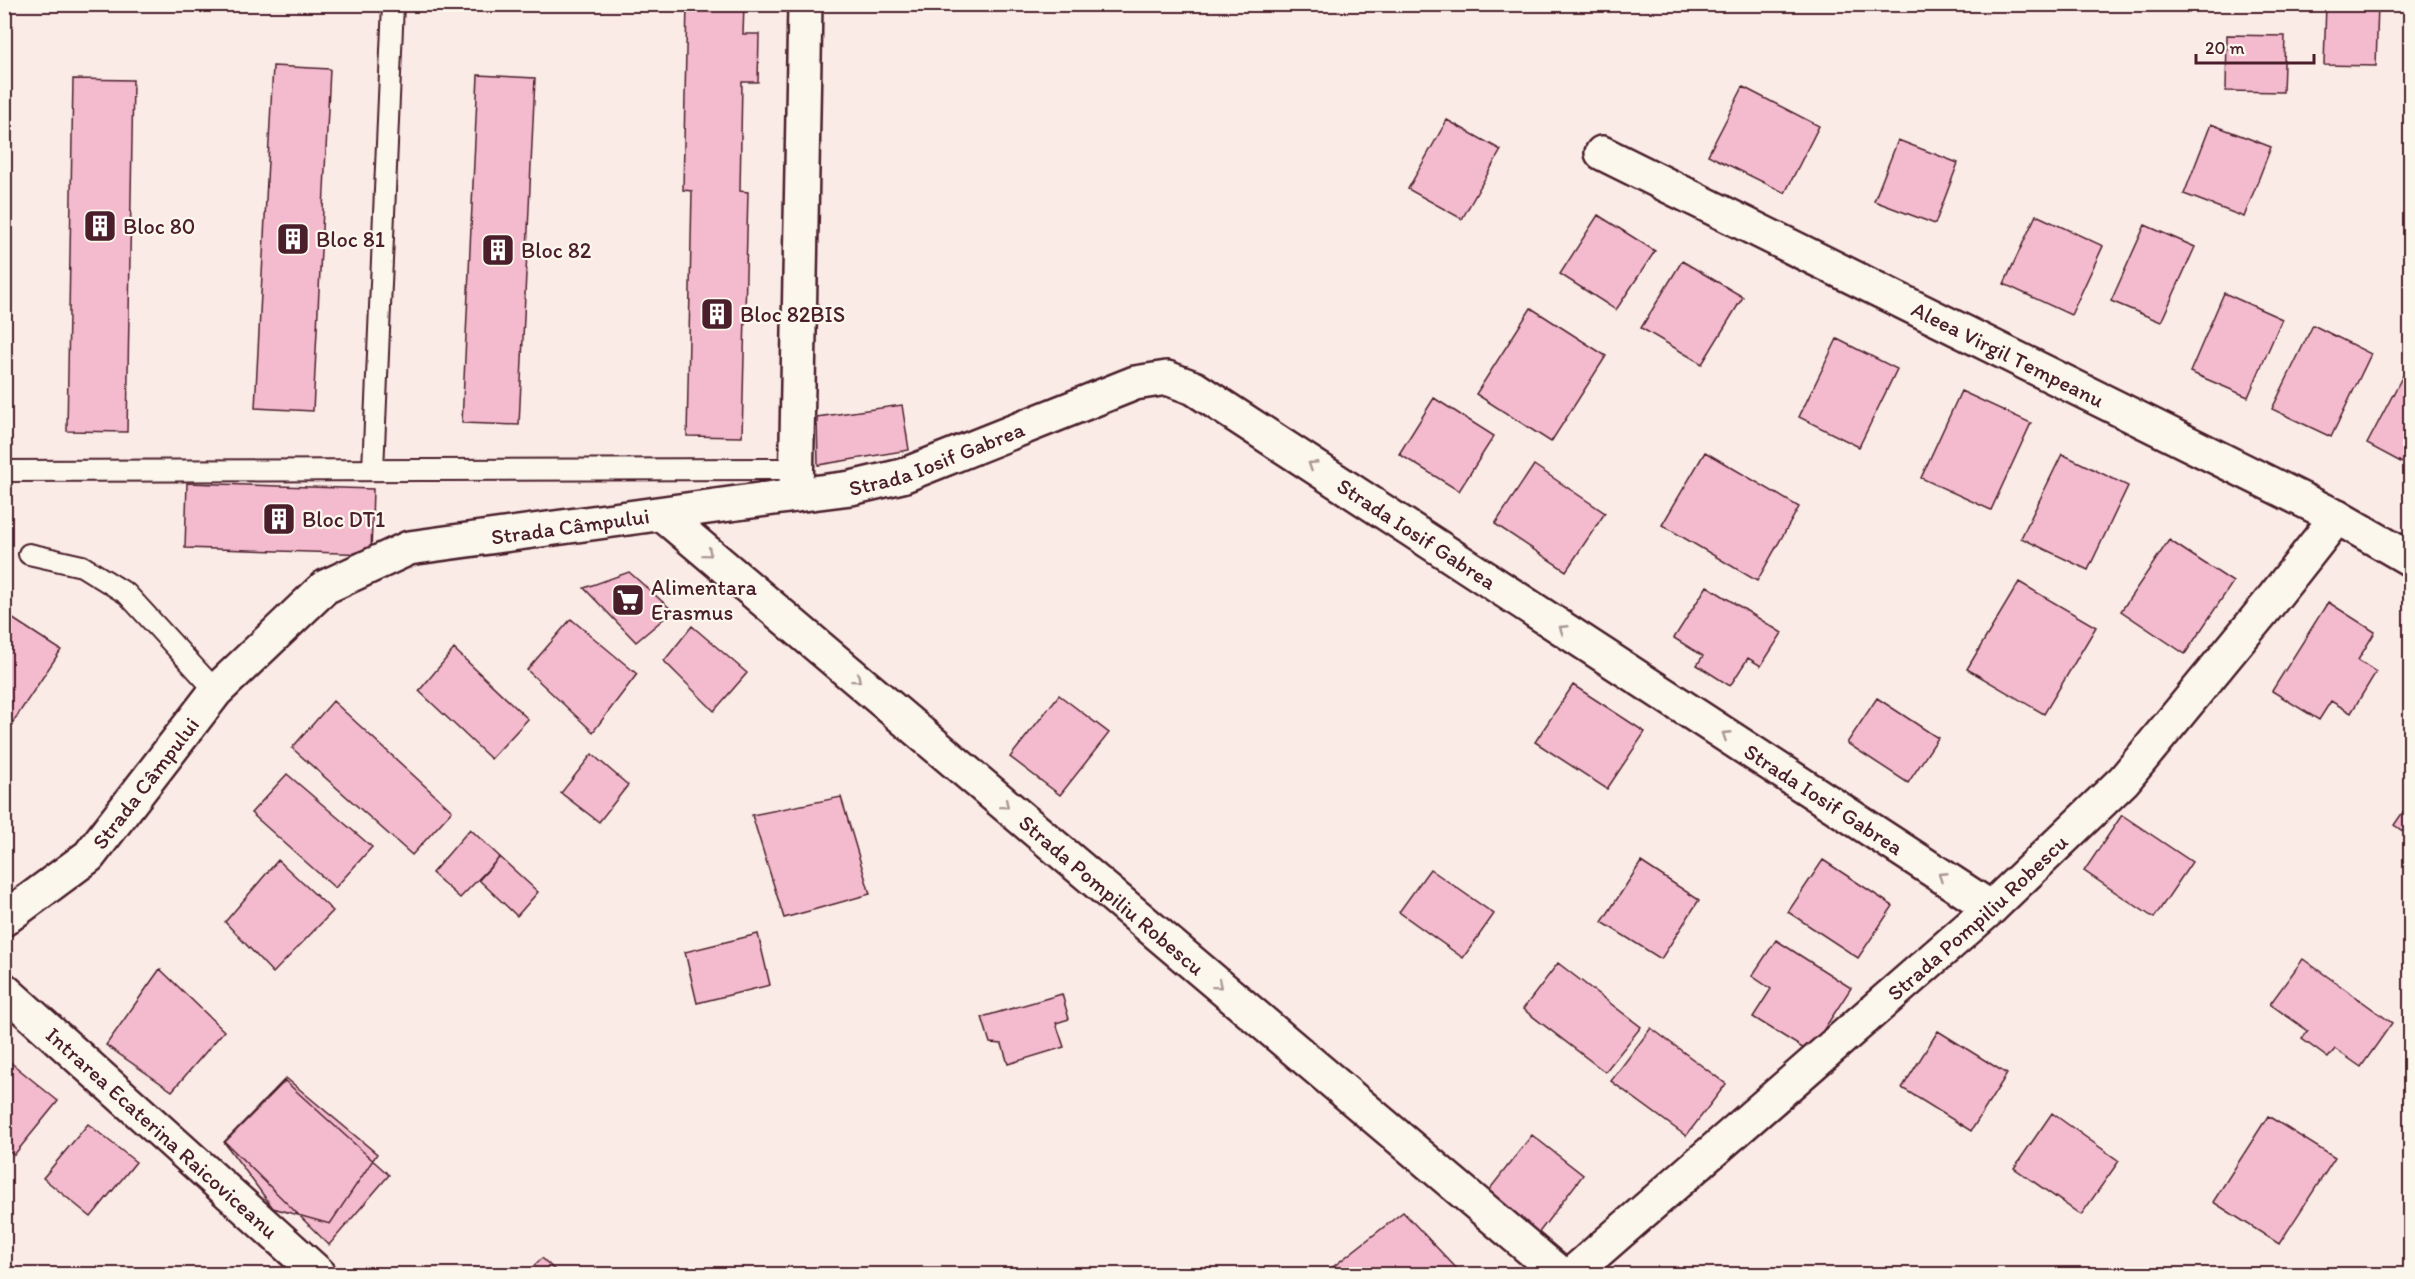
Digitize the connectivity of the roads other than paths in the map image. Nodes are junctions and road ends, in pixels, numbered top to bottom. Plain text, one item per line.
1 (393, 4) edge
2 (805, 4) edge
3 (1602, 153) dead end
4 (373, 470) junction
5 (4, 471) edge
6 (796, 482) junction
7 (663, 515) junction
8 (2337, 517) junction
9 (29, 554) dead end
10 (2410, 559) edge
11 (216, 691) junction
12 (1992, 908) junction
13 (4, 919) edge
14 (4, 990) edge
15 (320, 1275) edge
16 (1560, 1275) edge
17 (1572, 1275) edge

1 - 4 lane
2 - 6 street
3 - 8 street, Aleea Virgil Tempeanu
4 - 5 lane
4 - 6 lane
6 - 7 street, Strada Câmpului
12 -> 6 street, Strada Iosif Gabrea
7 - 11 street, Strada Câmpului
7 -> 16 street, Strada Pompiliu Robescu
8 - 10 street, Aleea Virgil Tempeanu
8 - 12 street, Strada Pompiliu Robescu
9 - 11 lane
11 - 13 street, Strada Câmpului
12 - 17 street, Strada Pompiliu Robescu
14 - 15 street, Intrarea Ecaterina Raicoviceanu

